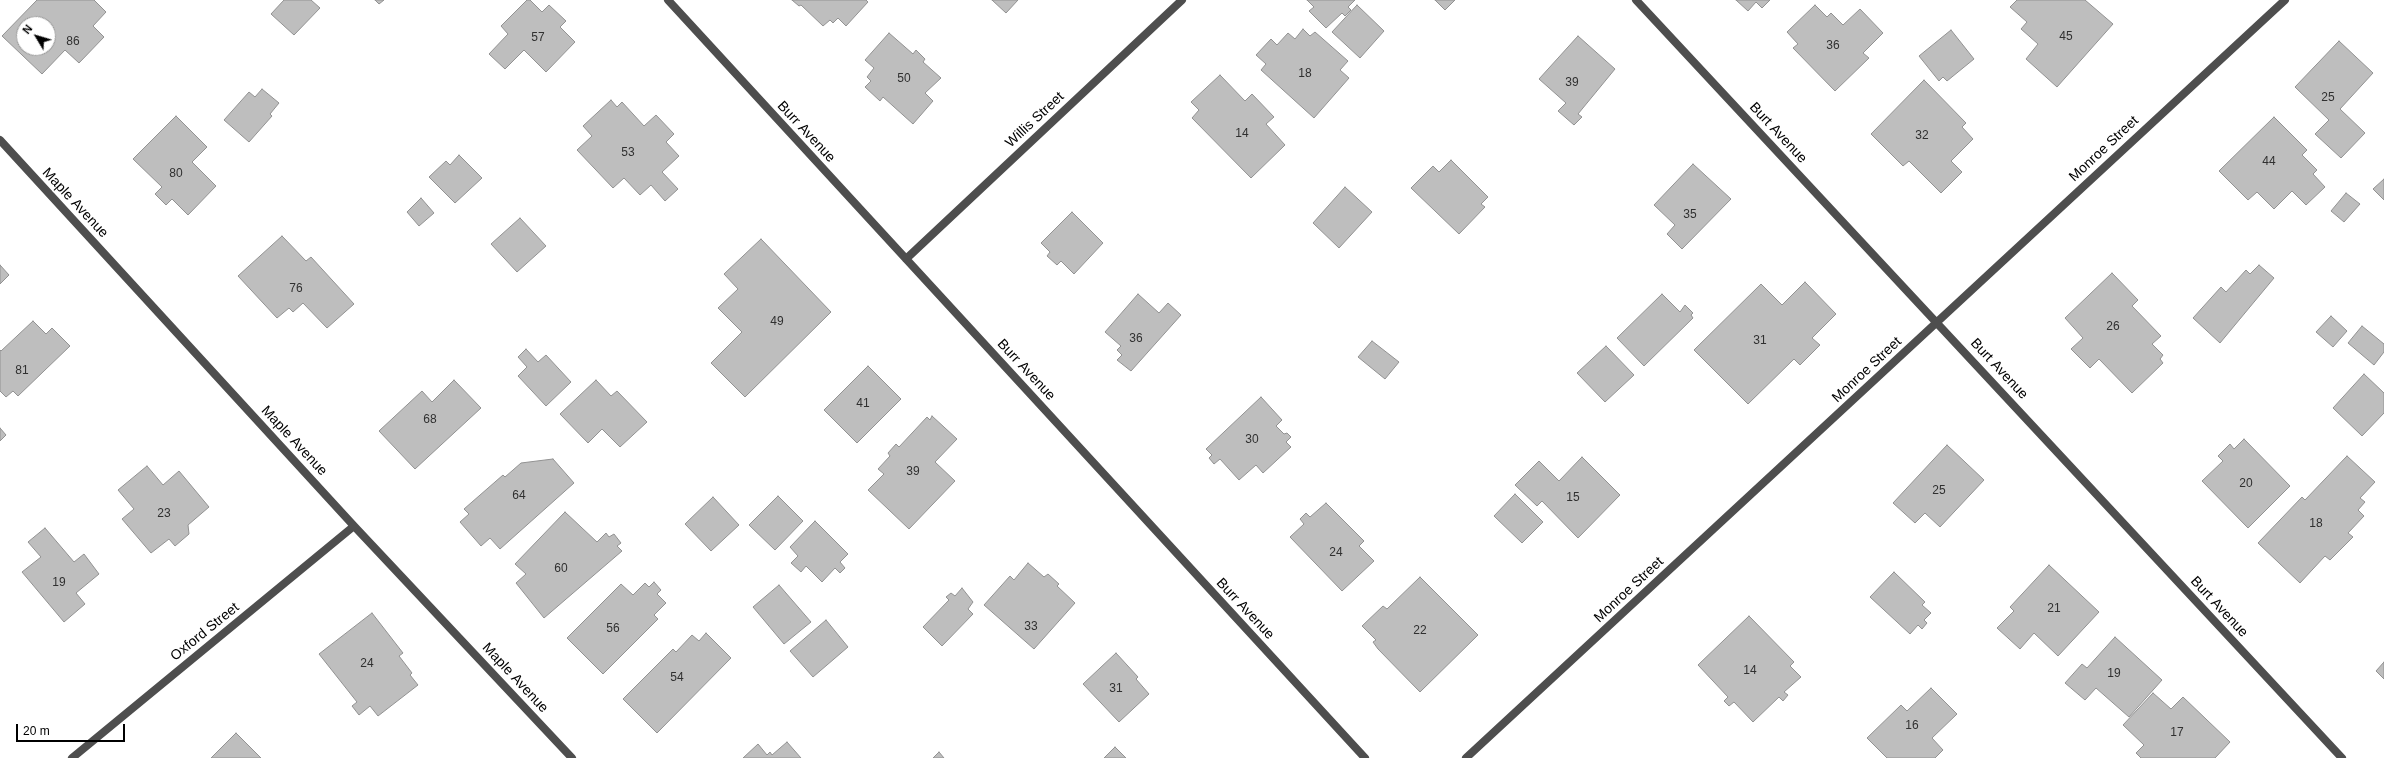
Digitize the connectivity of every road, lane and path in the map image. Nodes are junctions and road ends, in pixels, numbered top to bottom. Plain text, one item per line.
1 (668, 0) edge
2 (1182, 0) edge
3 (1636, 0) edge
4 (2285, 0) edge
5 (0, 140) edge
6 (906, 259) junction
7 (1937, 322) junction
8 (354, 526) junction
9 (72, 758) edge
10 (572, 758) edge
11 (1365, 758) edge
12 (1466, 758) edge
13 (2342, 758) edge

1 - 6 street, Burr Avenue
2 - 6 street, Willis Street
3 - 7 street, Burt Avenue
4 - 7 street, Monroe Street
5 - 8 street, Maple Avenue
6 - 11 street, Burr Avenue
7 - 12 street, Monroe Street
7 - 13 street, Burt Avenue
8 - 9 street, Oxford Street
8 - 10 street, Maple Avenue

